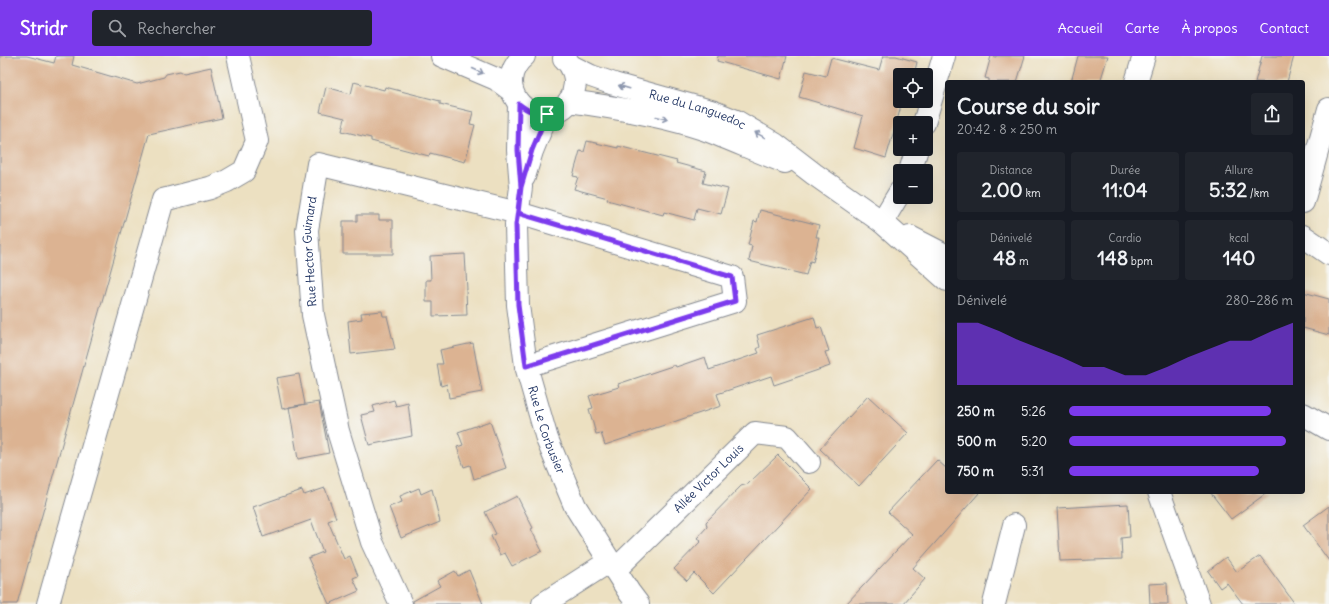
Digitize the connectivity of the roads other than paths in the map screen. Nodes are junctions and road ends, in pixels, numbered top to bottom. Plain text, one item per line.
1 (238, 56) edge
2 (442, 56) edge
3 (520, 56) edge
4 (524, 56) edge
5 (944, 56) edge
6 (1144, 56) edge
7 (566, 61) edge
8 (1137, 80) edge
9 (516, 97) junction
10 (569, 101) junction
11 (1329, 108) edge
12 (547, 114) junction
13 (926, 116) edge
14 (814, 174) junction
15 (521, 187) junction
16 (1305, 195) edge
17 (893, 204) edge
18 (518, 213) junction
19 (882, 222) junction
20 (1305, 237) edge
21 (1329, 254) edge
22 (945, 255) edge
23 (945, 278) edge
24 (526, 366) junction
25 (1305, 415) edge
26 (1329, 429) edge
27 (809, 462) dead end
28 (1160, 494) edge
29 (1014, 525) dead end
30 (612, 565) junction
31 (48, 604) edge
32 (401, 604) edge
33 (543, 604) edge
34 (638, 604) edge
35 (994, 604) edge
36 (1199, 604) edge

1 - 31 street
2 -> 9 street
3 - 4 street
4 - 9 street, Rue Le Corbusier
5 - 13 street
6 - 8 street
7 - 10 street
14 -> 7 street, Rue du Languedoc
9 - 12 street
9 - 15 street, Rue Le Corbusier
10 - 12 street
10 -> 14 street, Rue du Languedoc
11 - 16 street
12 - 15 street, Rue Le Corbusier
14 - 19 street, Rue du Languedoc
15 - 18 street, Rue Le Corbusier
17 - 19 street
18 - 24 street, Rue Le Corbusier
18 - 24 street
18 - 32 street, Rue Hector Guimard
19 - 22 street, Rue du Languedoc
19 - 23 street, Rue du Languedoc
20 - 21 street
24 - 30 street, Rue Le Corbusier
25 - 26 street
27 - 30 street, Allée Victor Louis
28 - 36 street
29 - 35 street
30 - 33 street
30 - 34 street, Rue Le Corbusier

